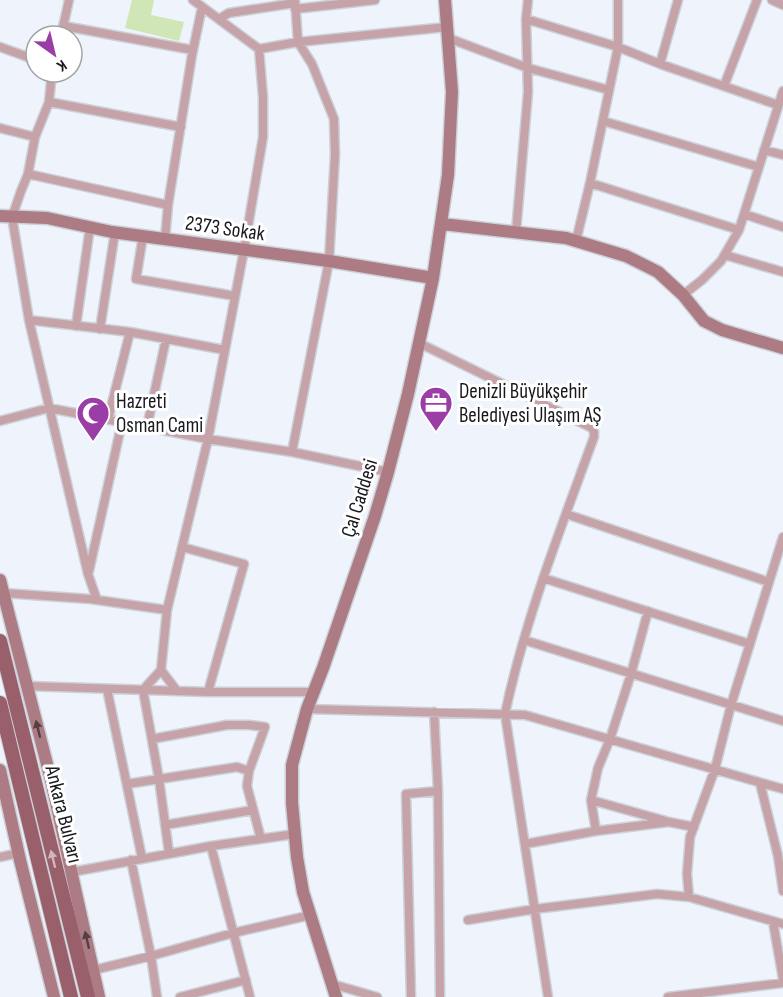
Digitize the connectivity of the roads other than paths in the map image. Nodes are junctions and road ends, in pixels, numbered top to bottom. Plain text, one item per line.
1 (68, 0) edge
2 (193, 0) edge
3 (375, 0) edge
4 (445, 0) edge
5 (528, 0) edge
6 (618, 0) edge
7 (678, 0) edge
8 (758, 0) edge
9 (772, 0) edge
10 (295, 4) edge
11 (783, 5) edge
12 (202, 7) junction
13 (219, 19) junction
14 (526, 19) junction
15 (64, 24) edge
16 (84, 30) edge
17 (447, 33) junction
18 (298, 42) junction
19 (618, 47) junction
20 (0, 48) edge
21 (260, 49) junction
22 (193, 50) junction
23 (24, 56) edge
24 (660, 64) junction
25 (528, 68) junction
26 (51, 84) edge
27 (724, 86) junction
28 (609, 90) junction
29 (783, 91) edge
30 (49, 102) junction
31 (778, 105) junction
32 (603, 121) junction
33 (0, 128) edge
34 (181, 128) junction
35 (35, 137) junction
36 (764, 150) junction
37 (783, 155) edge
38 (759, 167) junction
39 (28, 174) junction
40 (590, 183) junction
41 (168, 205) junction
42 (744, 214) junction
43 (4, 218) edge
44 (442, 224) junction
45 (90, 227) junction
46 (783, 227) edge
47 (739, 230) junction
48 (115, 232) junction
49 (516, 232) junction
50 (143, 236) junction
51 (165, 239) junction
52 (576, 241) junction
53 (244, 250) junction
54 (725, 255) junction
55 (329, 261) junction
56 (783, 272) edge
57 (433, 278) junction
58 (683, 295) junction
59 (235, 296) junction
60 (29, 320) junction
61 (76, 326) junction
62 (100, 329) junction
63 (130, 332) junction
64 (166, 339) junction
65 (419, 343) junction
66 (783, 348) edge
67 (225, 350) junction
68 (49, 408) junction
69 (108, 419) junction
70 (0, 421) edge
71 (122, 422) junction
72 (147, 427) junction
73 (208, 439) junction
74 (292, 452) junction
75 (388, 472) junction
76 (566, 514) junction
77 (783, 537) edge
78 (182, 548) junction
79 (88, 574) junction
80 (543, 578) junction
81 (0, 580) edge
82 (769, 582) junction
83 (3, 593) junction
84 (97, 600) junction
85 (166, 610) junction
86 (648, 611) junction
87 (524, 640) junction
88 (0, 641) edge
89 (750, 644) junction
90 (161, 670) junction
91 (631, 674) junction
92 (27, 686) junction
93 (107, 689) junction
94 (143, 690) junction
95 (177, 691) junction
96 (208, 692) junction
97 (315, 692) junction
98 (0, 703) edge
99 (731, 705) junction
100 (307, 709) junction
101 (434, 712) junction
102 (505, 714) junction
103 (783, 721) edge
104 (152, 739) junction
105 (610, 739) junction
106 (715, 769) junction
107 (249, 771) junction
108 (0, 772) edge
109 (159, 779) junction
110 (760, 783) junction
111 (127, 784) junction
112 (783, 789) edge
113 (438, 791) junction
114 (591, 800) junction
115 (253, 810) junction
116 (669, 822) junction
117 (165, 825) junction
118 (694, 828) junction
119 (596, 831) junction
120 (295, 834) junction
121 (261, 839) junction
122 (525, 844) junction
123 (211, 846) junction
124 (19, 853) junction
125 (169, 853) junction
126 (0, 857) edge
127 (781, 857) edge
128 (142, 858) junction
129 (131, 860) junction
130 (72, 872) junction
131 (783, 891) edge
132 (689, 897) junction
133 (535, 909) junction
134 (310, 915) junction
135 (468, 920) dead end
136 (772, 922) junction
137 (783, 924) edge
138 (233, 933) junction
139 (151, 956) junction
140 (93, 970) junction
141 (246, 980) junction
142 (783, 981) edge
143 (332, 984) junction
144 (54, 997) edge
145 (71, 997) edge
146 (88, 997) edge
147 (99, 997) edge
148 (157, 997) edge
149 (180, 997) edge
150 (250, 997) edge
151 (336, 997) edge
152 (377, 997) edge
153 (411, 997) edge
154 (441, 997) edge
155 (548, 997) edge
156 (668, 997) edge

1 - 15 street
2 - 12 street
3 - 10 street
4 - 17 street, Çal Caddesi
5 - 14 street
6 - 19 street
7 - 24 street
8 - 27 street
9 - 11 street
10 - 13 street
10 - 18 street
12 - 13 street
12 - 22 street
13 - 21 street
14 - 19 street
14 - 25 street
16 - 22 street
17 - 18 street
17 - 25 street
17 - 44 street, Çal Caddesi
18 - 21 street
18 - 55 street
19 - 24 street
19 - 28 street
20 - 23 street
21 - 53 street
22 - 34 street
24 - 27 street
25 - 28 street
25 - 49 street
26 - 30 street
27 - 31 street
28 - 32 street
29 - 31 street
30 - 34 street
30 - 35 street
31 - 36 street
32 - 38 street
32 - 40 street
33 - 35 street
34 - 41 street
35 - 39 street
36 - 37 street
36 - 38 street
38 - 42 street
39 - 41 street
39 - 43 street
40 - 47 street
40 - 52 street
41 - 51 street
42 - 46 street
42 - 47 street
43 - 45 street, 2373 Sokak
43 - 60 street
44 - 49 street
44 - 57 street, Çal Caddesi
45 - 48 street, 2373 Sokak
45 - 61 street
47 - 54 street
48 - 50 street, 2373 Sokak
48 - 62 street
49 - 52 street
50 - 51 street, 2373 Sokak
50 - 59 street
51 - 53 street, 2373 Sokak
52 - 58 street
53 - 55 street, 2373 Sokak
53 - 59 street
54 - 56 street
54 - 58 street
55 - 57 street, 2373 Sokak
55 - 74 street
57 - 65 street, Çal Caddesi
58 - 66 street
59 - 67 street
60 - 61 street
60 - 68 street
61 - 62 street
62 - 63 street
63 - 64 street
63 - 69 street
64 - 67 street
64 - 72 street
65 - 75 street, Çal Caddesi
65 - 76 street
67 - 73 street
68 - 69 street
68 - 70 street
68 - 79 street
69 - 71 street
71 - 72 street
71 - 79 street
72 - 73 street
73 - 74 street
73 - 78 street
74 - 75 street
75 - 97 street, Çal Caddesi
76 - 80 street
76 - 82 street
77 - 82 street
78 - 85 street
78 - 96 street
79 - 84 street
80 - 86 street
80 - 87 street
81 - 83 street
82 - 89 street
83 - 84 street
83 - 92 street
84 - 85 street
85 - 90 street
86 - 89 street
86 - 91 street
87 - 91 street
87 - 102 street
146 -> 88 main road, Ankara Bulvarı
89 - 99 street
90 - 94 street
90 - 95 street
91 - 99 street
91 - 105 street
92 - 93 street
130 -> 92 street
93 - 94 street
93 - 111 street
94 - 95 street
94 - 104 street
95 - 96 street
96 - 97 street
97 - 100 street, Çal Caddesi
98 - 145 main road, Ankara Bulvarı
99 - 103 street
99 - 106 street
100 - 101 street
100 - 120 street, Çal Caddesi
101 - 102 street
101 - 113 street
102 - 105 street
102 - 122 street
104 - 107 street
104 - 109 street
105 - 106 street
105 - 114 street
106 - 110 street
106 - 118 street
107 - 109 street
107 - 115 street
108 - 124 street
109 - 111 street
109 - 117 street
110 - 112 street
110 - 127 street
111 - 128 street
113 - 153 street
113 - 154 street
114 - 116 street
114 - 119 street
115 - 117 street
115 - 121 street
116 - 118 street
116 - 119 street
117 - 125 street
118 - 132 street
119 - 122 street
120 - 121 street
120 - 134 street, Çal Caddesi
121 - 123 street
122 - 133 street
123 - 125 street
123 - 138 street
124 - 126 street
124 - 144 street
125 - 128 street
127 - 131 street
128 - 129 street
129 - 130 street
129 - 139 street
140 -> 130 street
132 - 133 street
132 - 136 street
133 - 135 street
133 - 155 street
134 - 138 street
134 - 143 street, Çal Caddesi
136 - 137 street
136 - 142 street
138 - 139 street
138 - 141 street
139 - 140 street
139 - 148 street
140 - 147 street
141 - 149 street
141 - 150 street
142 - 156 street
143 - 151 street, Çal Caddesi
143 - 152 street

